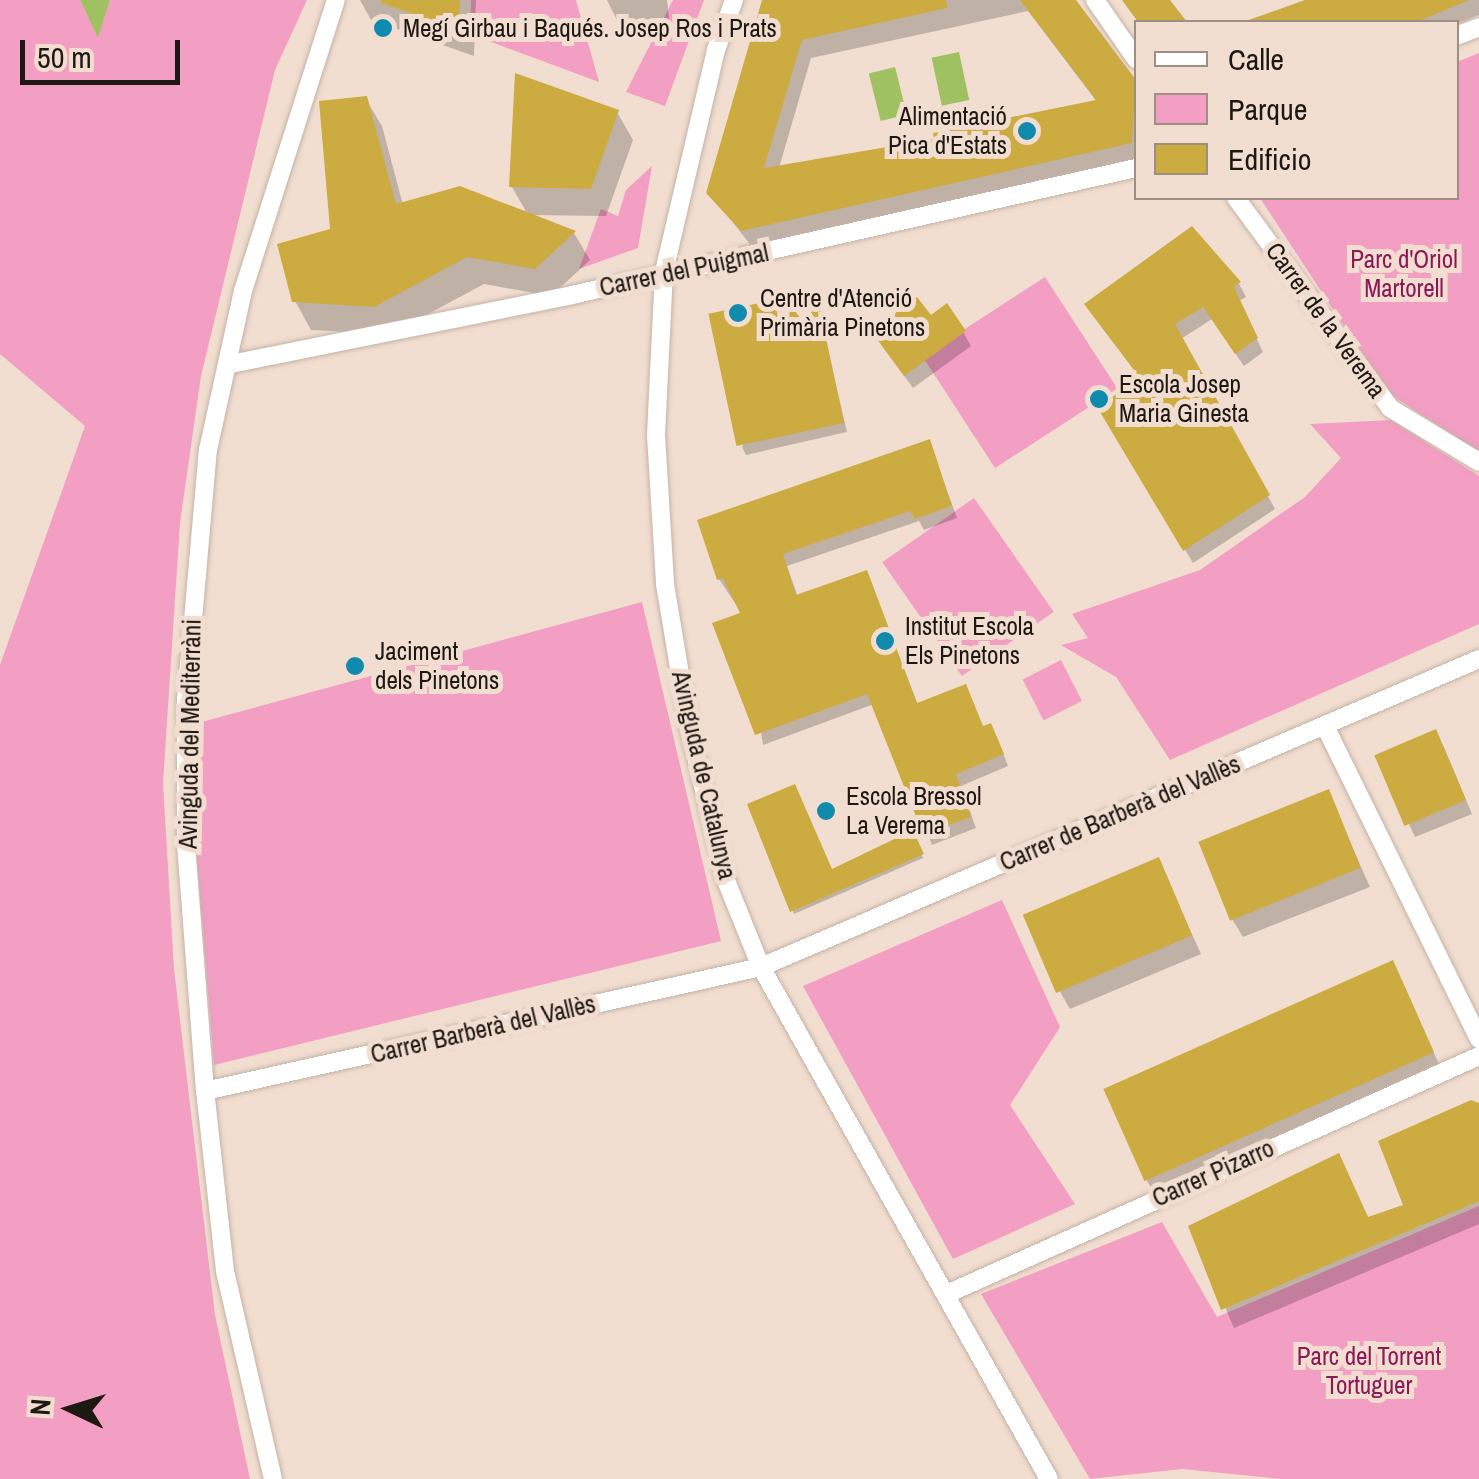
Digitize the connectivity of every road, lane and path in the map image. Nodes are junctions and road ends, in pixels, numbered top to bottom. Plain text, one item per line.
1 (336, 0) edge
2 (734, 0) edge
3 (1095, 0) edge
4 (1134, 56) edge
5 (1134, 168) edge
6 (1237, 200) edge
7 (664, 271) junction
8 (230, 364) junction
9 (1479, 462) edge
10 (1479, 659) edge
11 (1325, 726) junction
12 (761, 967) junction
13 (1479, 1039) edge
14 (1479, 1056) edge
15 (205, 1091) junction
16 (949, 1293) junction
17 (273, 1479) edge
18 (1049, 1479) edge

1 - 8 street, Avinguda del Mediterràni
2 - 7 street, Avinguda de Catalunya
3 - 4 street
5 - 7 street, Carrer del Puigmal
6 - 9 street, Carrer de la Verema
7 - 8 street, Carrer del Puigmal
7 - 12 street, Avinguda de Catalunya
8 - 15 street, Avinguda del Mediterràni
10 - 11 street, Carrer de Barberà del Vallès
11 - 12 street, Carrer de Barberà del Vallès
11 - 13 street
12 - 15 street, Carrer Barberà del Vallès
12 - 16 street, Avinguda de Catalunya
14 - 16 street, Carrer Pizarro
15 - 17 street, Avinguda del Mediterràni
16 - 18 street, Avinguda de Catalunya

